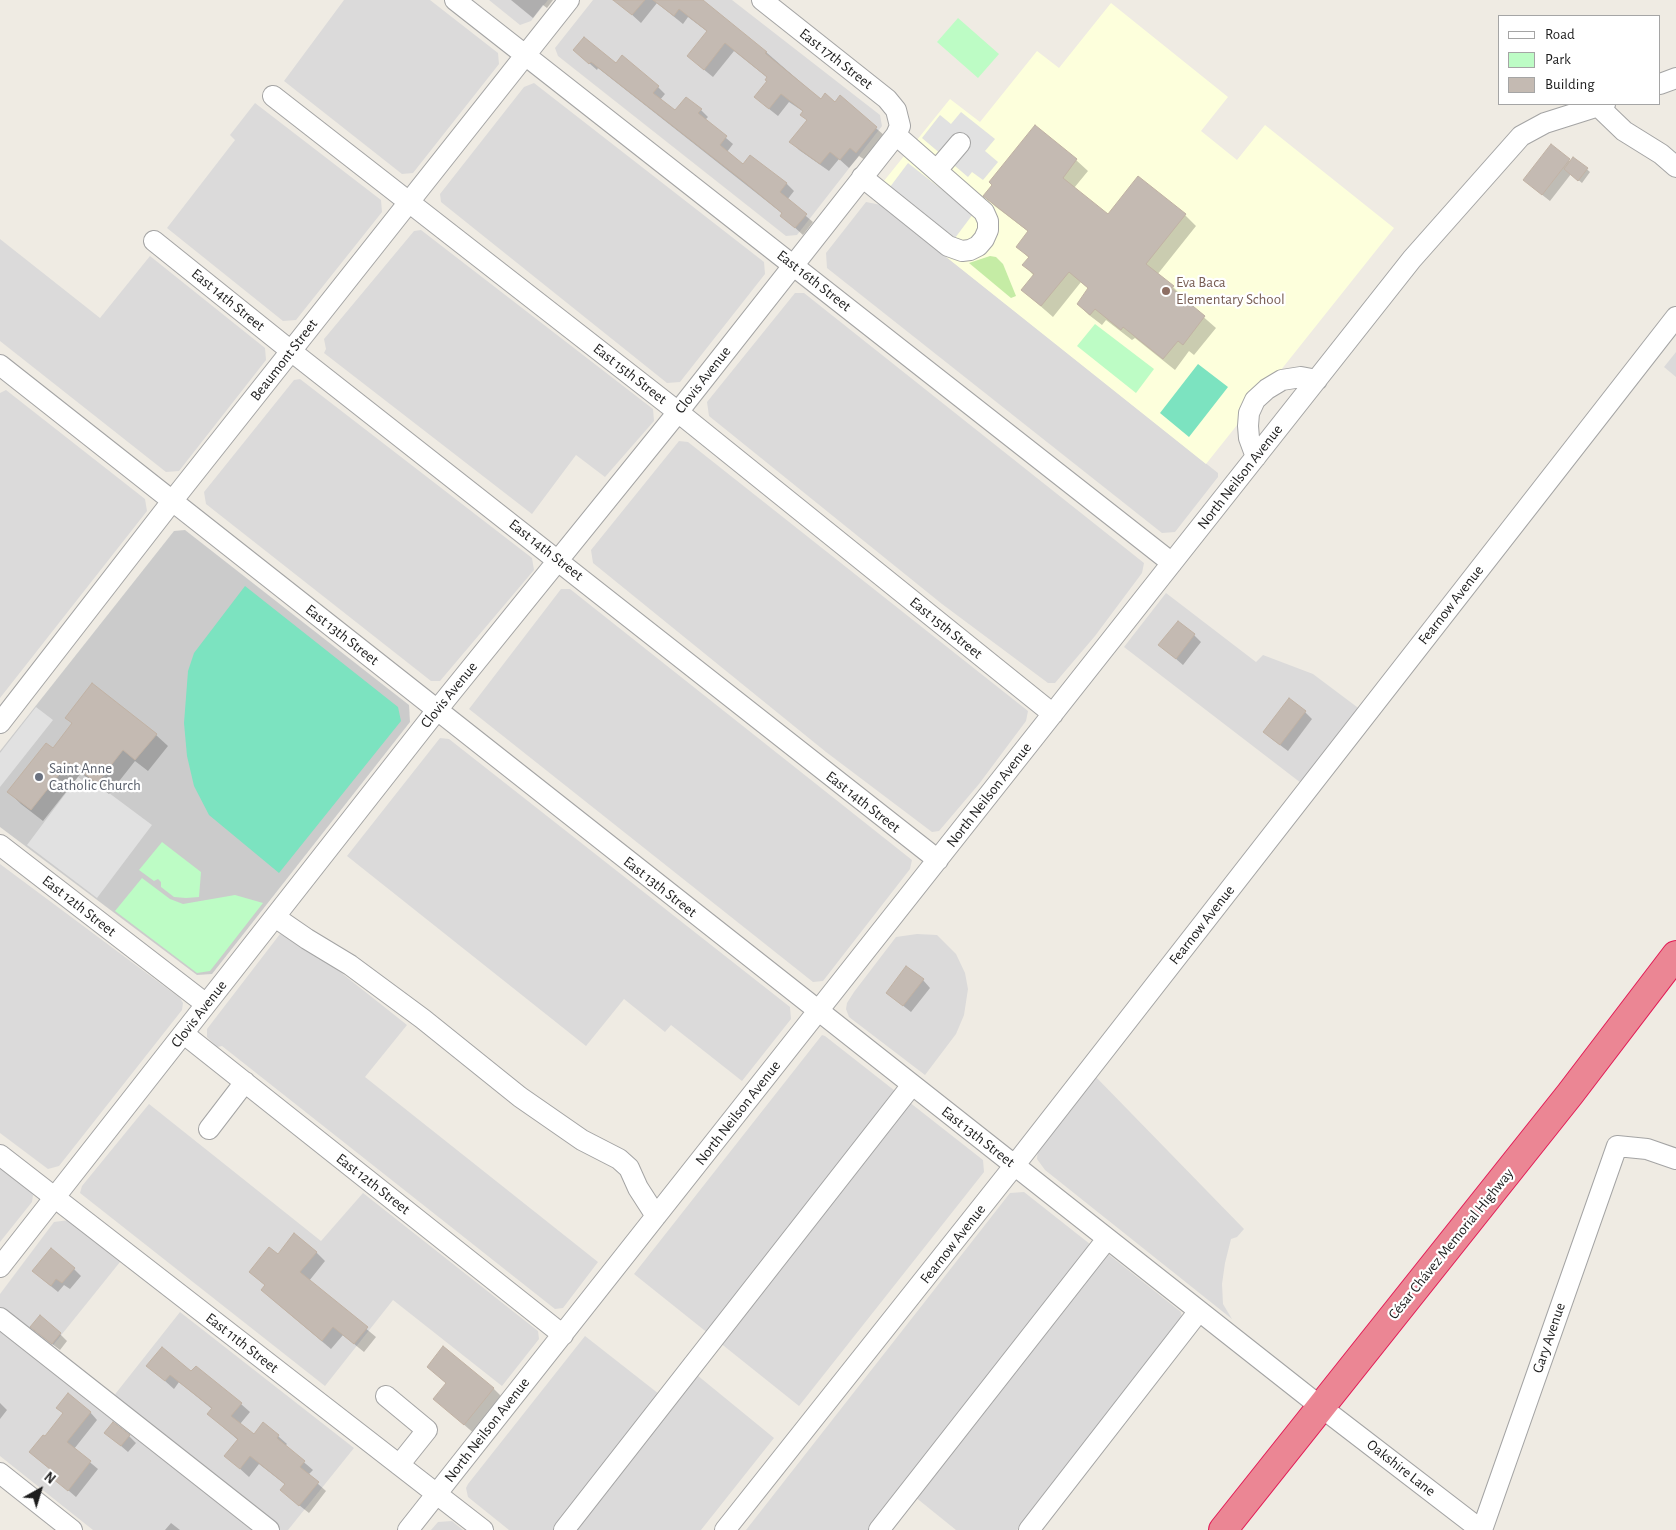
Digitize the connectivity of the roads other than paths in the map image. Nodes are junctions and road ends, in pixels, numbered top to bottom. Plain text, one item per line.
1 (455, 0) edge
2 (569, 0) edge
3 (762, 0) edge
4 (526, 56) junction
5 (1676, 78) edge
6 (1661, 84) edge
7 (273, 96) dead end
8 (1601, 105) edge
9 (898, 131) junction
10 (960, 143) dead end
11 (1676, 168) edge
12 (937, 170) junction
13 (862, 177) junction
14 (409, 202) junction
15 (154, 241) dead end
16 (793, 264) junction
17 (1676, 317) edge
18 (291, 351) junction
19 (0, 365) edge
20 (1317, 380) junction
21 (678, 412) junction
22 (1256, 457) junction
23 (173, 500) junction
24 (558, 560) junction
25 (1172, 563) junction
26 (436, 710) junction
27 (1053, 714) junction
28 (0, 723) edge
29 (0, 845) edge
30 (938, 860) junction
31 (275, 917) junction
32 (1676, 955) edge
33 (206, 1004) junction
34 (818, 1011) junction
35 (184, 1034) junction
36 (245, 1082) junction
37 (912, 1085) junction
38 (209, 1129) dead end
39 (0, 1155) edge
40 (1676, 1159) edge
41 (1014, 1166) junction
42 (55, 1198) junction
43 (656, 1216) junction
44 (1107, 1239) junction
45 (0, 1267) edge
46 (1199, 1312) junction
47 (0, 1318) edge
48 (563, 1335) junction
49 (386, 1396) dead end
50 (1321, 1407) junction
51 (399, 1465) junction
52 (0, 1473) edge
53 (437, 1494) junction
54 (72, 1530) edge
55 (268, 1530) edge
56 (408, 1530) edge
57 (483, 1530) edge
58 (564, 1530) edge
59 (725, 1530) edge
60 (879, 1530) edge
61 (1029, 1530) edge
62 (1223, 1530) edge
63 (1481, 1530) edge

1 - 4 street, East 16th Street
2 - 4 street, Beaumont Street
3 - 9 street, East 17th Street
4 - 14 street, Beaumont Street
4 - 16 street, East 16th Street
5 - 6 street
7 - 14 street, East 15th Street
8 - 11 street
8 - 20 street, North Neilson Avenue
9 - 12 street
9 - 13 street, Clovis Avenue
10 - 12 street
12 - 13 street
13 - 16 street, Clovis Avenue
14 - 18 street, Beaumont Street
14 - 21 street, East 15th Street
15 - 18 street, East 14th Street
16 - 21 street, Clovis Avenue
16 - 25 street, East 16th Street
17 - 41 street, Fearnow Avenue
18 - 23 street, Beaumont Street
18 - 24 street, East 14th Street
19 - 23 street, East 13th Street
20 - 22 street, North Neilson Avenue
20 - 22 street
21 - 24 street, Clovis Avenue
21 - 27 street, East 15th Street
22 - 25 street, North Neilson Avenue
23 - 26 street, East 13th Street
23 - 28 street, Beaumont Street
24 - 26 street, Clovis Avenue
24 - 30 street, East 14th Street
25 - 27 street, North Neilson Avenue
26 - 31 street, Clovis Avenue
26 - 34 street, East 13th Street
27 - 30 street, North Neilson Avenue
29 - 33 street, East 12th Street
30 - 34 street, North Neilson Avenue
31 - 33 street, Clovis Avenue
31 - 43 street
32 - 50 highway, César Chávez Memorial Highway
33 - 35 street, Clovis Avenue
34 - 37 street, East 13th Street
34 - 43 street, North Neilson Avenue
35 - 36 street, East 12th Street
35 - 42 street, Clovis Avenue
36 - 38 street
36 - 48 street, East 12th Street
37 - 41 street, East 13th Street
37 - 58 street
39 - 42 street, East 11th Street
40 - 63 street, Gary Avenue
41 - 44 street, East 13th Street
41 - 59 street, Fearnow Avenue
42 - 45 street, Clovis Avenue
42 - 51 street, East 11th Street
43 - 48 street, North Neilson Avenue
44 - 46 street, East 13th Street
44 - 60 street
46 - 50 street, East 13th Street
46 - 61 street
47 - 55 street
48 - 53 street, North Neilson Avenue
49 - 51 street
50 - 62 highway, César Chávez Memorial Highway
50 - 63 street, Oakshire Lane
51 - 53 street, East 11th Street
52 - 54 street
53 - 56 street, North Neilson Avenue
53 - 57 street, East 11th Street

